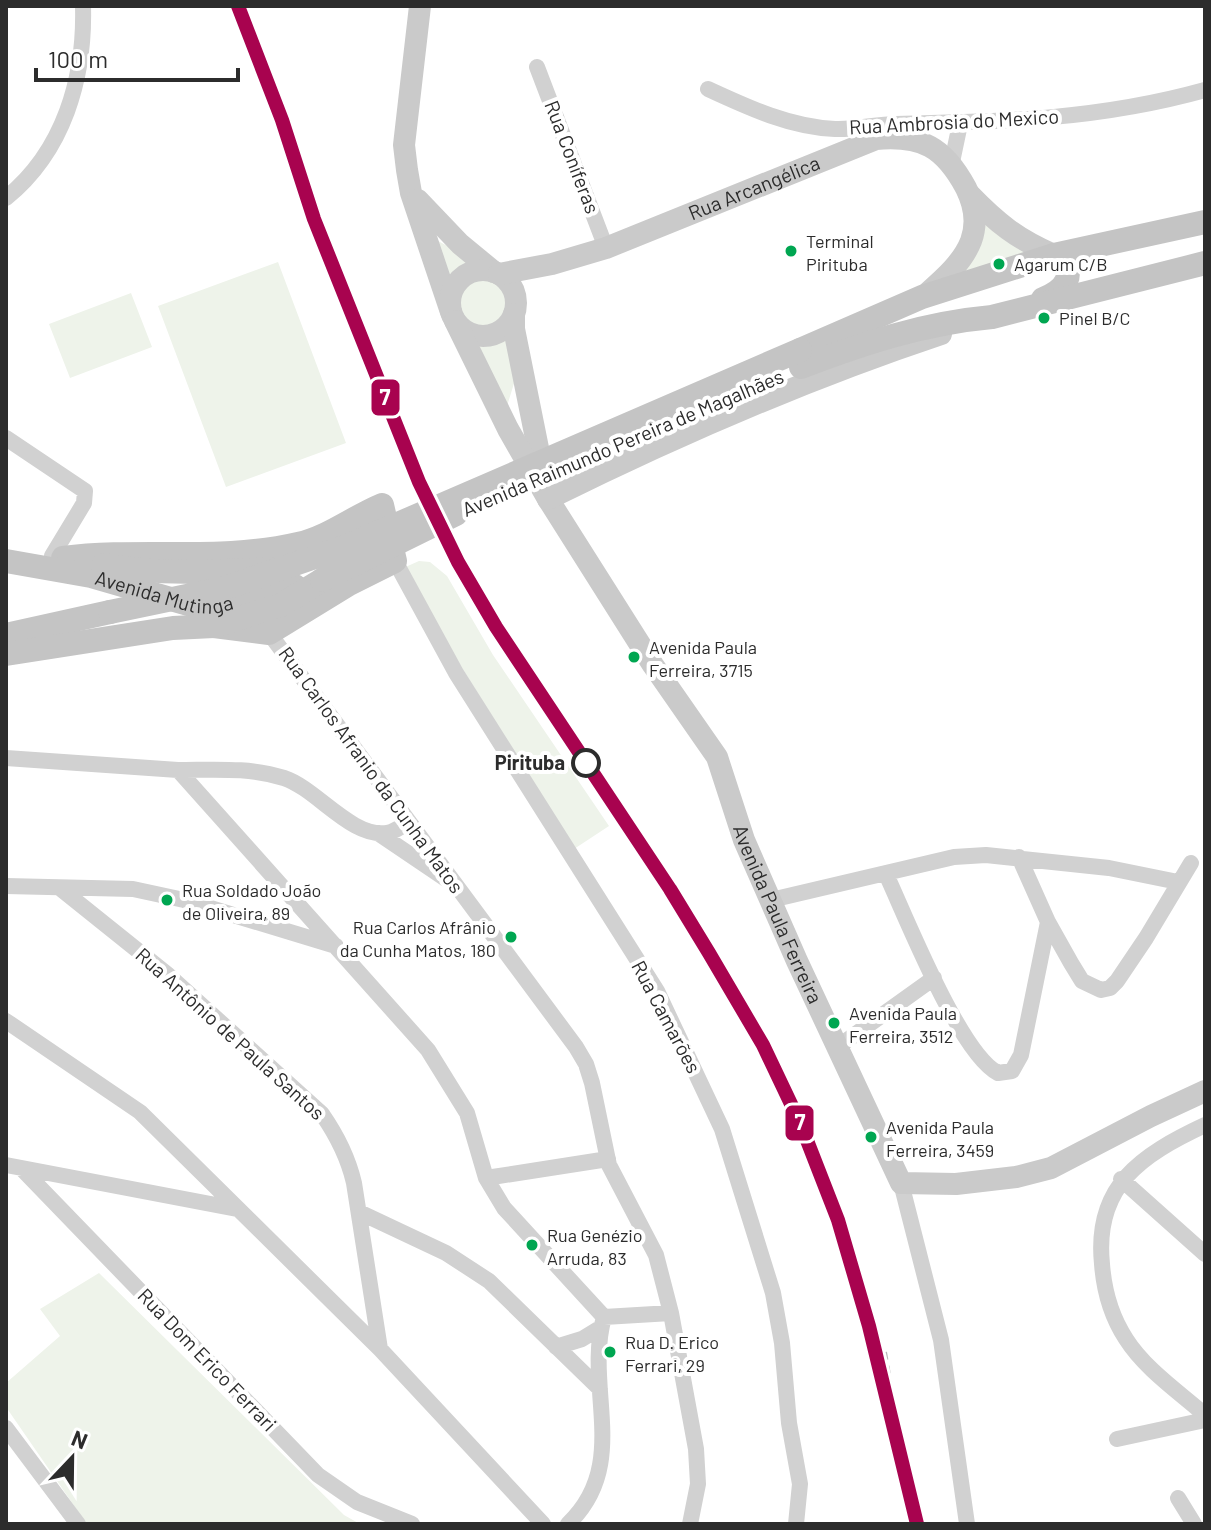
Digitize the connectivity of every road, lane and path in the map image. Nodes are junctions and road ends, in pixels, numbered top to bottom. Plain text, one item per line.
1 (83, 6) edge
2 (420, 6) edge
3 (537, 67) dead end
4 (708, 89) dead end
5 (1205, 90) edge
6 (960, 124) junction
7 (837, 129) junction
8 (861, 145) junction
9 (952, 162) junction
10 (411, 193) junction
11 (969, 193) junction
12 (6, 198) edge
13 (1205, 222) edge
14 (1205, 234) edge
15 (606, 248) junction
16 (1054, 255) junction
17 (1205, 263) edge
18 (552, 264) junction
19 (496, 273) junction
20 (1153, 275) junction
21 (922, 297) junction
22 (515, 306) junction
23 (1018, 310) junction
24 (453, 317) junction
25 (992, 317) junction
26 (800, 359) junction
27 (6, 438) edge
28 (548, 499) junction
29 (6, 547) edge
30 (58, 557) junction
31 (6, 561) edge
32 (395, 561) junction
33 (302, 581) junction
34 (281, 605) junction
35 (214, 626) junction
36 (269, 633) junction
37 (6, 635) edge
38 (6, 654) edge
39 (6, 758) edge
40 (178, 770) junction
41 (409, 822) junction
42 (378, 833) junction
43 (1019, 857) junction
44 (1191, 863) dead end
45 (886, 874) junction
46 (1178, 882) junction
47 (6, 886) edge
48 (457, 886) junction
49 (61, 889) junction
50 (771, 900) junction
51 (1048, 922) junction
52 (338, 947) junction
53 (934, 978) junction
54 (6, 1021) edge
55 (839, 1046) junction
56 (1205, 1091) edge
57 (1205, 1125) edge
58 (608, 1159) junction
59 (14, 1166) edge
60 (486, 1178) junction
61 (1121, 1179) junction
62 (901, 1183) junction
63 (237, 1209) junction
64 (359, 1212) junction
65 (1202, 1245) edge
66 (671, 1313) junction
67 (602, 1322) junction
68 (556, 1347) junction
69 (380, 1349) junction
70 (600, 1389) junction
71 (1205, 1418) edge
72 (6, 1428) edge
73 (1117, 1439) dead end
74 (1178, 1498) dead end
75 (78, 1524) edge
76 (412, 1524) edge
77 (543, 1524) edge
78 (568, 1524) edge
79 (690, 1524) edge
80 (796, 1524) edge
81 (967, 1524) edge
82 (1194, 1524) edge

1 - 12 street
2 - 10 main road, Avenida Paula Ferreira
3 - 15 street, Rua Coníferas
4 - 7 street, Rua Ambrosia do Mexico
5 - 6 street, Rua Ambrosia do Mexico
6 - 7 street, Rua Ambrosia do Mexico
6 - 9 street
7 - 8 street
8 - 9 main road, Rua Arcangélica
8 - 15 main road, Rua Arcangélica
9 - 11 main road
10 - 19 main road
10 - 24 main road, Avenida Paula Ferreira
11 - 16 main road
11 - 21 main road
13 - 16 main road, Avenida Raimundo Pereira de Magalhães
14 - 20 main road
15 - 18 main road, Rua Arcangélica
16 - 21 main road, Avenida Raimundo Pereira de Magalhães
16 - 23 main road
17 - 20 main road, Avenida Raimundo Pereira de Magalhães
18 - 19 main road, Rua Arcangélica
18 - 22 main road, Rua Arcangélica
19 - 22 main road
19 - 24 main road
20 - 23 main road, Avenida Raimundo Pereira de Magalhães
21 - 26 main road, Avenida Raimundo Pereira de Magalhães
22 - 24 main road
22 - 28 main road
23 - 25 main road, Avenida Raimundo Pereira de Magalhães
24 - 28 main road, Avenida Paula Ferreira
25 - 26 main road, Avenida Raimundo Pereira de Magalhães
25 - 28 main road
26 - 33 main road, Avenida Raimundo Pereira de Magalhães, bridge
26 - 33 main road, bridge
27 - 30 street
28 - 50 main road, Avenida Paula Ferreira
29 - 30 main road, Avenida Mutinga
30 - 32 main road
30 - 33 main road, Avenida Mutinga, bridge
31 - 33 main road, Avenida Mutinga
32 - 36 main road
32 - 80 street, Rua Camarões
33 - 34 main road, Avenida Raimundo Pereira de Magalhães
33 - 37 main road, bridge
34 - 35 main road, Avenida Raimundo Pereira de Magalhães
34 - 36 main road
35 - 36 main road
35 - 38 main road, Avenida Raimundo Pereira de Magalhães
36 - 41 street, Rua Carlos Afranio da Cunha Matos
39 - 40 street
40 - 42 street
40 - 52 street
41 - 42 street
41 - 48 street, Rua Carlos Afranio da Cunha Matos
42 - 48 street
43 - 45 street
43 - 46 street
43 - 51 street
44 - 46 street
45 - 50 street
45 - 53 street
46 - 51 street
47 - 49 street
48 - 58 street, Rua Carlos Afranio da Cunha Matos
49 - 52 street
49 - 64 street, Rua Antônio de Paula Santos
50 - 55 main road, Avenida Paula Ferreira
51 - 53 street
52 - 60 street
53 - 55 street
54 - 63 street
55 - 62 main road, Avenida Paula Ferreira
56 - 62 main road
57 - 61 street
58 - 60 street
58 - 66 street, Rua Carlos Afranio da Cunha Matos
59 - 63 street
59 - 76 street, Rua Dom Erico Ferrari
60 - 67 street
61 - 65 street
61 - 71 street
62 - 81 street
63 - 69 street
64 - 68 street
64 - 69 street, Rua Antônio de Paula Santos
66 - 67 street
66 - 79 street, Rua Carlos Afranio da Cunha Matos
67 - 68 street
67 - 70 street
68 - 70 street
69 - 77 street
70 - 78 street
71 - 73 street
72 - 75 street
74 - 82 street

